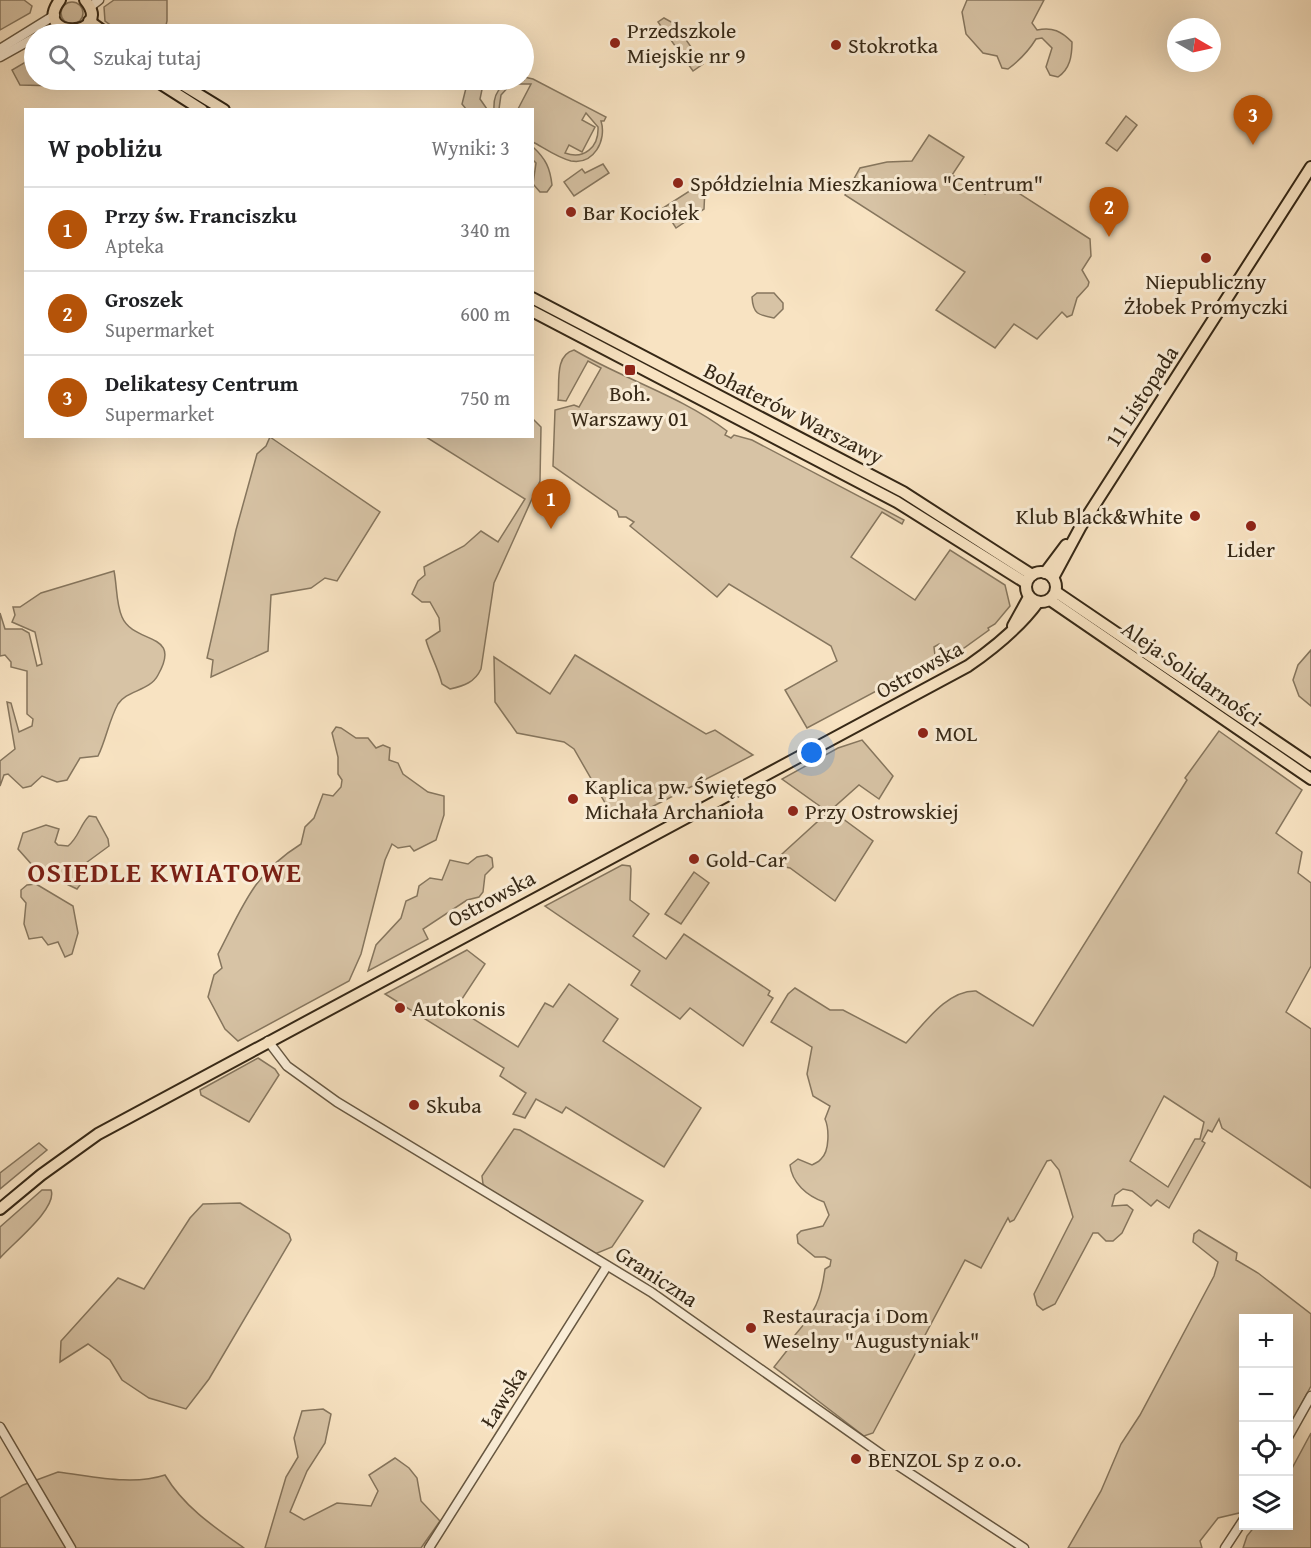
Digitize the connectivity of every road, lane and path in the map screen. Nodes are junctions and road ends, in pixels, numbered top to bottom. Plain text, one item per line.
1 (91, 2) edge
2 (56, 10) edge
3 (36, 24) edge
4 (48, 24) edge
5 (66, 24) edge
6 (88, 24) edge
7 (24, 32) edge
8 (24, 44) edge
9 (0, 49) edge
10 (0, 57) edge
11 (171, 90) edge
12 (191, 90) edge
13 (199, 108) edge
14 (221, 108) edge
15 (1311, 167) edge
16 (534, 299) edge
17 (534, 312) edge
18 (1049, 575) junction
19 (1029, 579) junction
20 (1053, 596) junction
21 (1034, 600) junction
22 (1311, 765) edge
23 (1311, 780) edge
24 (268, 1041) junction
25 (0, 1209) edge
26 (608, 1266) junction
27 (1311, 1396) edge
28 (0, 1427) edge
29 (1293, 1428) edge
30 (1239, 1527) edge
31 (71, 1548) edge
32 (429, 1548) edge
33 (1024, 1548) edge
34 (1225, 1548) edge

1 - 6 main road
2 - 3 street
2 - 4 street
2 - 5 main road
7 - 9 street
8 - 10 street
11 - 13 main road
12 - 14 main road
15 - 18 main road, 11 Listopada
16 - 19 main road, Bohaterów Warszawy
17 - 19 main road, Bohaterów Warszawy
18 - 19 main road
18 - 20 main road
19 - 21 main road
20 - 21 main road
20 - 22 main road, Aleja Solidarności
20 - 23 main road, Aleja Solidarności
21 - 24 main road, Ostrowska
24 - 25 main road, Ostrowska
24 - 26 street, Graniczna
26 - 32 street, Ławska
26 - 33 street, Graniczna
27 - 29 street
28 - 31 street
30 - 34 street

